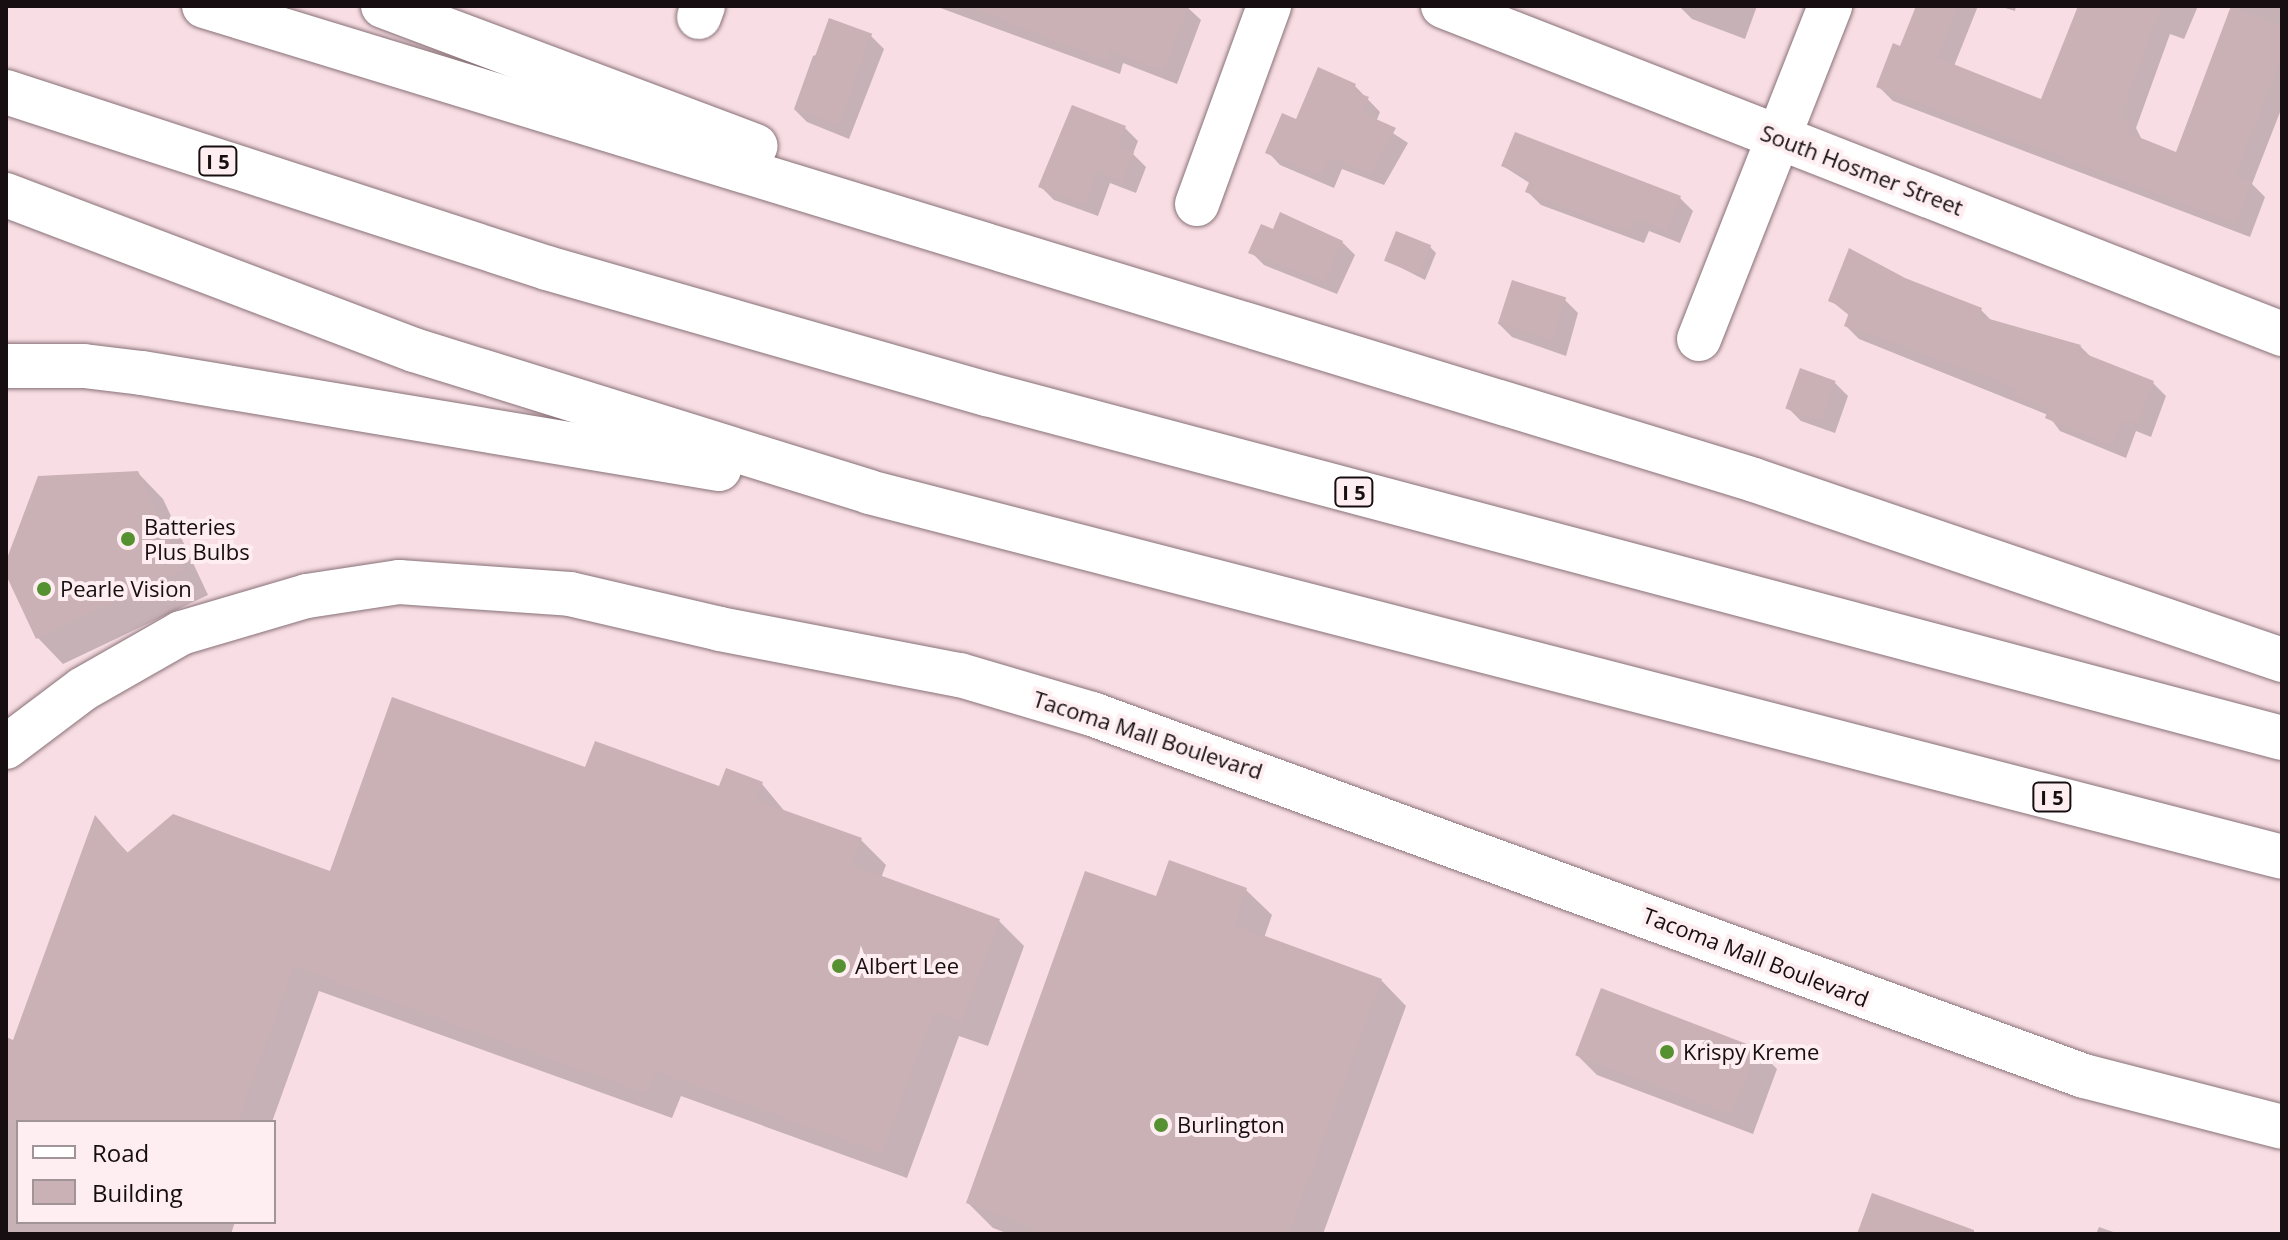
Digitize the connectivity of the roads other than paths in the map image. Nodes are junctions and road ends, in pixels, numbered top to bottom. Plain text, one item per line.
1 (204, 6) edge
2 (383, 6) edge
3 (1269, 6) edge
4 (1443, 6) edge
5 (1830, 6) edge
6 (6, 92) edge
7 (1778, 137) junction
8 (6, 195) edge
9 (1197, 204) dead end
10 (1189, 307) junction
11 (2281, 331) edge
12 (1699, 339) dead end
13 (6, 366) edge
14 (869, 492) junction
15 (2282, 660) edge
16 (2282, 738) edge
17 (6, 747) edge
18 (2282, 857) edge
19 (2282, 1127) edge

1 - 10 main road
2 - 10 main road
3 - 9 main road
4 - 7 main road, South Hosmer Street
5 - 7 main road
6 - 16 main road, I 5
7 - 11 main road, South Hosmer Street
7 - 12 main road
8 - 14 main road, I 5
10 - 15 main road
13 - 14 main road
14 - 18 main road, I 5
17 - 19 main road, Tacoma Mall Boulevard

